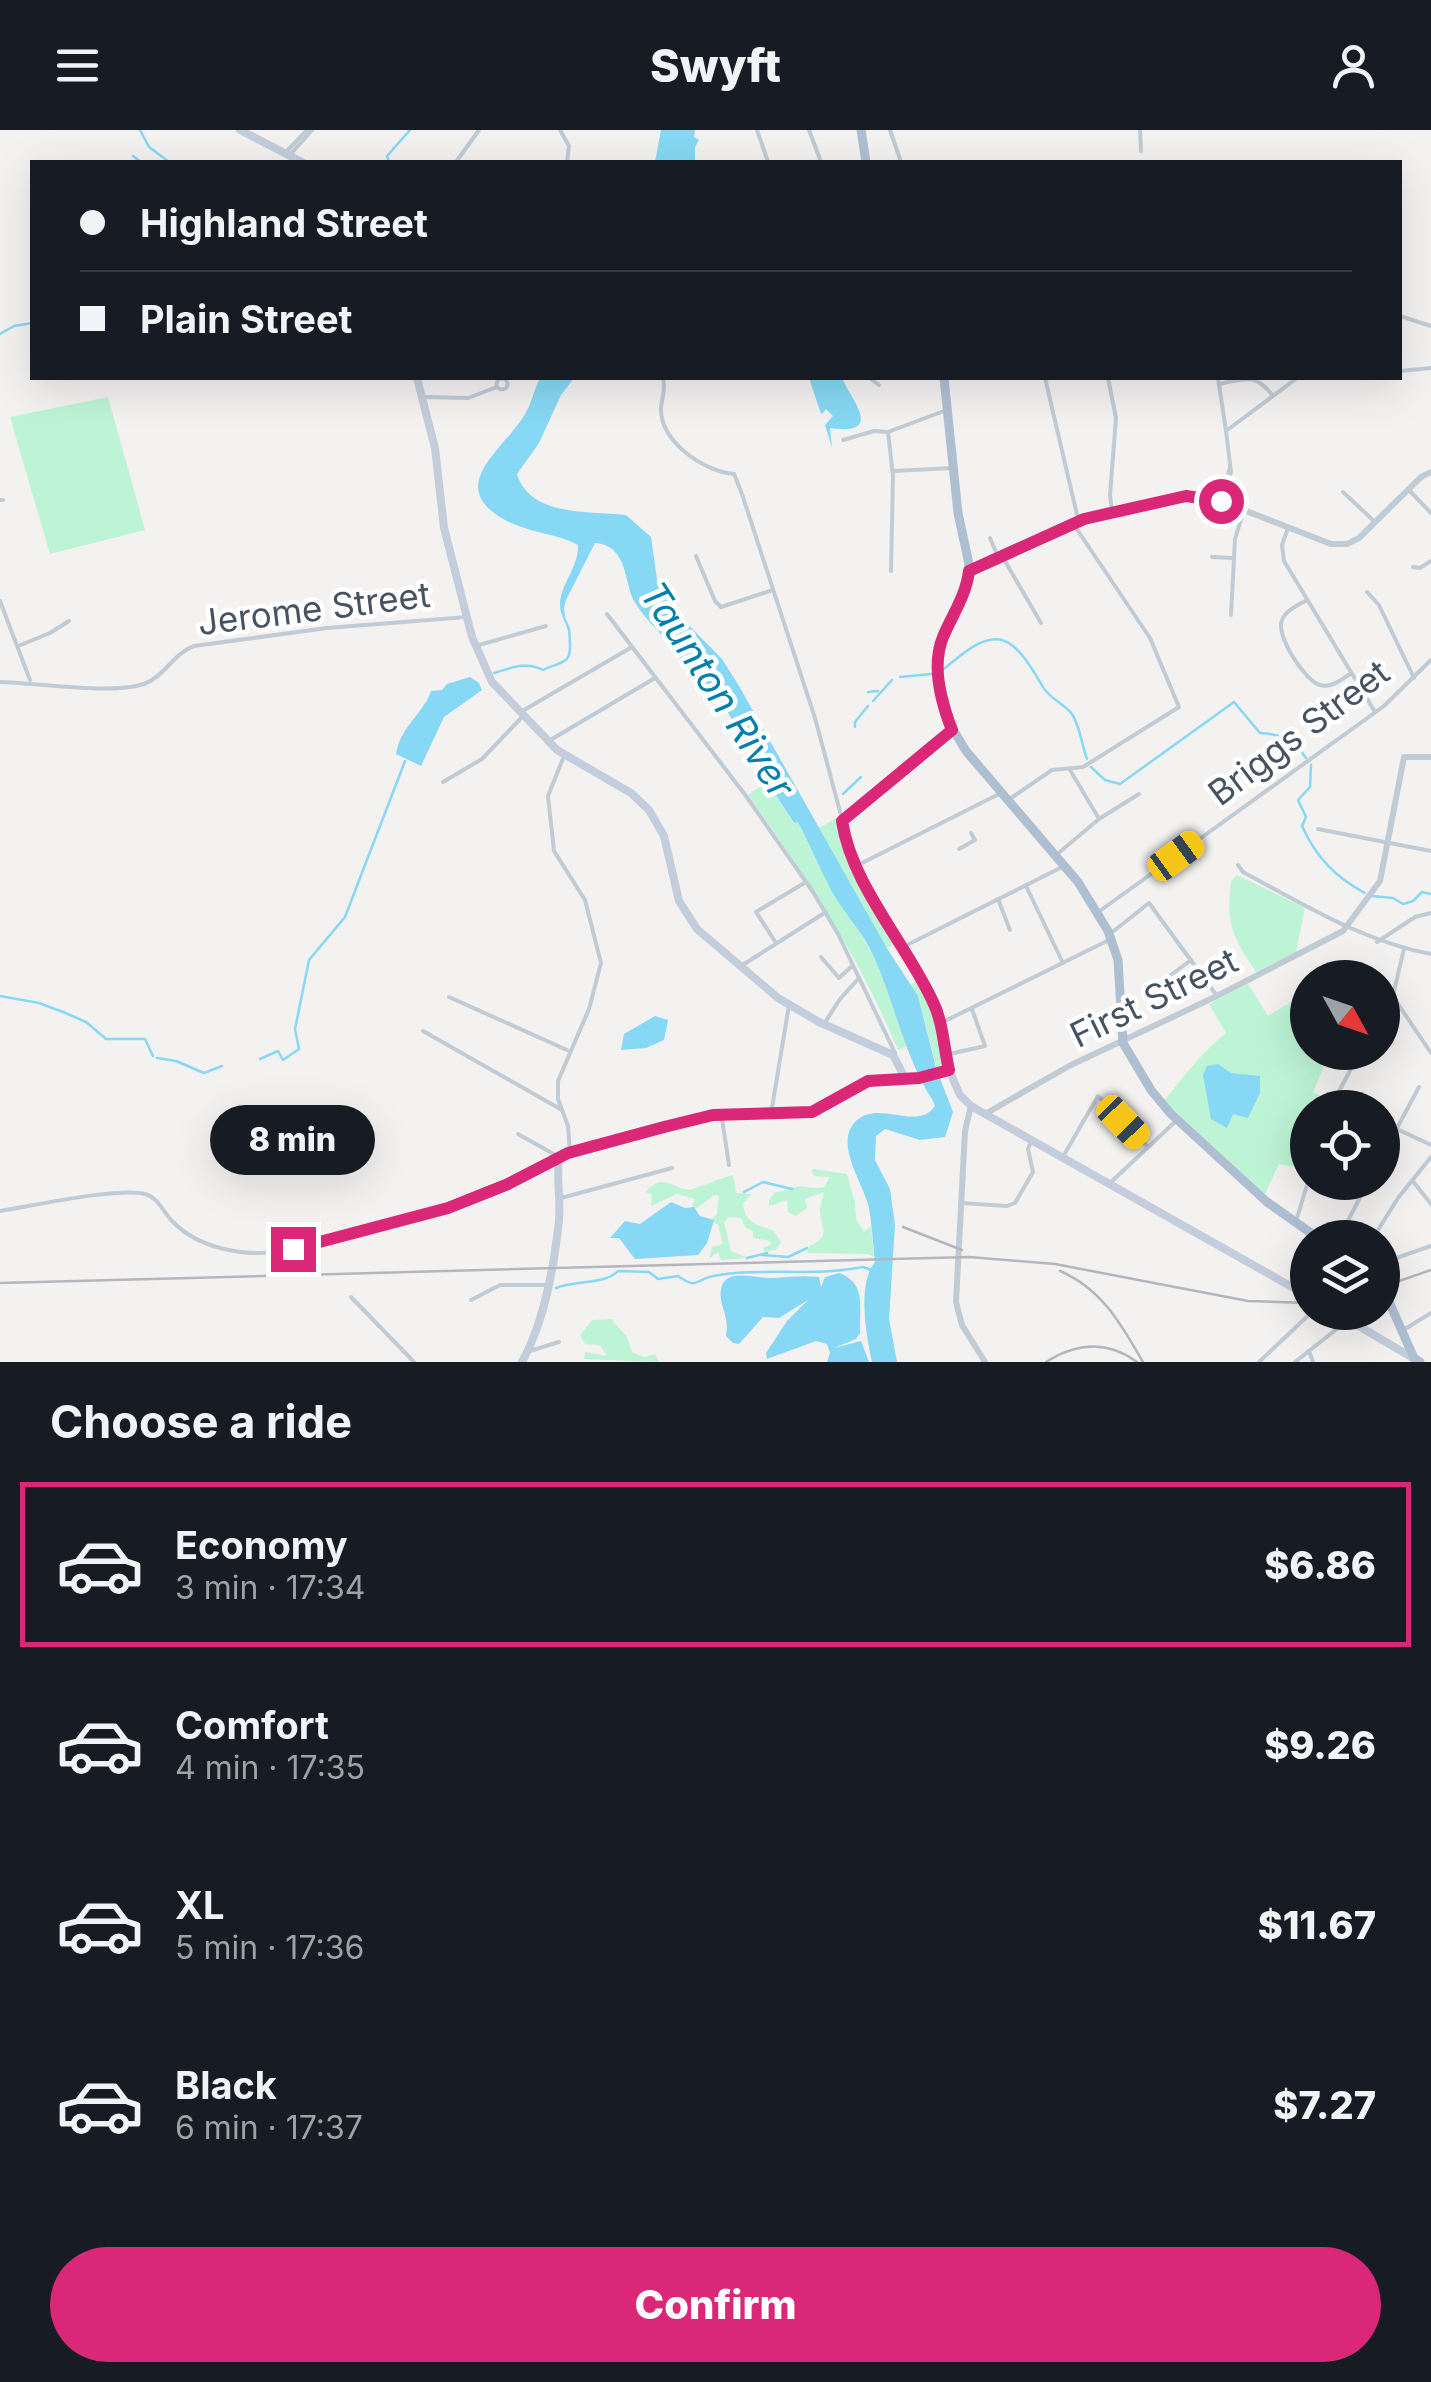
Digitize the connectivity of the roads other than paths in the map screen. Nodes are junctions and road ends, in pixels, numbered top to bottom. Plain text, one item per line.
1 (240, 130) edge
2 (309, 130) edge
3 (479, 130) edge
4 (560, 130) edge
5 (757, 130) edge
6 (810, 130) edge
7 (862, 130) edge
8 (890, 130) edge
9 (1140, 130) edge
10 (1141, 151) dead end
11 (288, 153) junction
12 (299, 160) edge
13 (457, 160) edge
14 (567, 160) edge
15 (767, 160) edge
16 (820, 160) edge
17 (866, 160) edge
18 (900, 160) edge
19 (1402, 317) edge
20 (1431, 326) edge
21 (1431, 368) edge
22 (1402, 371) edge
23 (417, 380) edge
24 (664, 380) edge
25 (873, 380) edge
26 (944, 380) edge
27 (1045, 380) edge
28 (1108, 380) edge
29 (1218, 380) edge
30 (1257, 380) edge
31 (1294, 380) edge
32 (879, 385) dead end
33 (497, 386) dead end
34 (421, 396) junction
35 (1273, 396) junction
36 (948, 409) junction
37 (1226, 431) junction
38 (888, 432) junction
39 (843, 440) dead end
40 (954, 468) junction
41 (893, 472) junction
42 (1431, 472) edge
43 (1408, 490) junction
44 (1343, 492) dead end
45 (1221, 501) junction
46 (1244, 510) junction
47 (1112, 513) junction
48 (1431, 514) edge
49 (1076, 522) junction
50 (1376, 522) junction
51 (1288, 528) junction
52 (990, 538) dead end
53 (696, 556) dead end
54 (1000, 557) junction
55 (1212, 557) dead end
56 (1233, 558) junction
57 (1431, 561) edge
58 (1413, 567) dead end
59 (891, 571) dead end
60 (969, 571) junction
61 (772, 591) junction
62 (1368, 592) dead end
63 (1307, 600) junction
64 (0, 601) edge
65 (607, 614) dead end
66 (1231, 615) dead end
67 (466, 617) junction
68 (69, 621) dead end
69 (1042, 623) dead end
70 (546, 626) dead end
71 (18, 646) junction
72 (475, 646) junction
73 (632, 647) junction
74 (1431, 660) edge
75 (1350, 674) junction
76 (655, 678) junction
77 (1414, 678) junction
78 (0, 682) edge
79 (31, 683) junction
80 (1375, 712) junction
81 (521, 715) junction
82 (952, 730) junction
83 (547, 742) junction
84 (564, 756) junction
85 (1431, 758) edge
86 (1070, 770) junction
87 (443, 782) dead end
88 (1140, 794) dead end
89 (1004, 797) junction
90 (1098, 819) junction
91 (842, 821) junction
92 (1318, 829) dead end
93 (971, 833) dead end
94 (1388, 842) junction
95 (960, 849) dead end
96 (1431, 851) edge
97 (1054, 856) junction
98 (1238, 864) dead end
99 (857, 866) junction
100 (1064, 866) junction
101 (806, 882) junction
102 (1025, 886) junction
103 (998, 899) junction
104 (826, 912) junction
105 (1097, 913) junction
106 (1431, 913) edge
107 (1346, 927) junction
108 (1010, 930) dead end
109 (1110, 937) junction
110 (1377, 942) junction
111 (776, 944) junction
112 (901, 948) junction
113 (1404, 949) junction
114 (1431, 954) edge
115 (821, 958) dead end
116 (1191, 960) junction
117 (1063, 963) junction
118 (1400, 964) edge
119 (853, 965) junction
120 (740, 967) junction
121 (860, 978) junction
122 (1155, 987) dead end
123 (1217, 996) junction
124 (449, 997) dead end
125 (789, 1005) junction
126 (1400, 1007) edge
127 (972, 1009) junction
128 (824, 1024) junction
129 (939, 1024) junction
130 (423, 1031) dead end
131 (1123, 1042) junction
132 (569, 1052) junction
133 (1431, 1053) edge
134 (946, 1056) junction
135 (897, 1060) junction
136 (945, 1071) junction
137 (903, 1078) junction
138 (1418, 1087) dead end
139 (972, 1106) junction
140 (562, 1110) junction
141 (722, 1114) junction
142 (772, 1114) junction
143 (985, 1114) junction
144 (1178, 1119) junction
145 (1400, 1121) edge
146 (1400, 1131) edge
147 (518, 1134) dead end
148 (1032, 1140) junction
149 (1431, 1145) edge
150 (1148, 1148) junction
151 (570, 1152) junction
152 (1063, 1157) junction
153 (1431, 1157) edge
154 (559, 1158) junction
155 (729, 1165) dead end
156 (672, 1168) dead end
157 (1412, 1180) junction
158 (1110, 1183) junction
159 (559, 1198) junction
160 (961, 1203) junction
161 (1431, 1204) edge
162 (0, 1211) edge
163 (1292, 1220) edge
164 (1385, 1220) edge
165 (1431, 1246) edge
166 (1400, 1257) edge
167 (548, 1285) junction
168 (1290, 1285) edge
169 (352, 1297) dead end
170 (471, 1300) dead end
171 (1431, 1313) edge
172 (1400, 1326) edge
173 (1293, 1330) edge
174 (1335, 1330) edge
175 (1365, 1330) edge
176 (1402, 1331) junction
177 (559, 1342) dead end
178 (1309, 1351) junction
179 (528, 1352) junction
180 (1416, 1361) edge
181 (414, 1362) edge
182 (522, 1362) edge
183 (985, 1362) edge
184 (1259, 1362) edge
185 (1295, 1362) edge
186 (1313, 1362) edge

1 - 11 main road
2 - 11 street
3 - 13 street
4 - 14 street
5 - 15 street
6 - 16 street
7 - 17 main road
8 - 18 street
9 - 10 street
11 - 12 main road
19 - 20 street
21 - 22 street
23 - 34 main road
24 - 61 street
25 - 32 street
26 - 36 main road
27 - 49 street
28 - 47 street
29 - 37 street
30 - 35 street
31 - 35 street
33 - 34 street
34 - 67 main road
35 - 37 street
36 - 38 street
36 - 40 main road
37 - 45 street
38 - 39 street
38 - 41 street
40 - 41 street
40 - 60 main road
41 - 59 street
42 - 43 street
43 - 48 street
43 - 50 street
44 - 50 street
45 - 46 street
45 - 47 street
46 - 51 street
46 - 56 street
47 - 49 street
49 - 54 street
49 - 86 street
50 - 51 street
51 - 63 street
52 - 54 street
53 - 61 street
54 - 60 street
54 - 69 street
55 - 56 street
56 - 66 street
57 - 58 street
60 - 82 main road
61 - 91 street
62 - 77 street
63 - 75 street
63 - 75 street
64 - 71 street
65 - 73 street
67 - 72 main road
67 - 79 street, Jerome Street
68 - 71 street
70 - 72 street
71 - 79 street
72 - 81 main road
73 - 76 street
73 - 81 street
74 - 77 street, Briggs Street
75 - 80 street
76 - 83 street
76 - 101 street
77 - 80 street, Briggs Street
78 - 79 street, Jerome Street
80 - 105 street, Briggs Street
81 - 83 main road
81 - 87 street
82 - 89 main road
82 - 91 street
83 - 84 main road
84 - 120 main road
84 - 132 street
85 - 94 street
86 - 89 street
86 - 90 street
88 - 90 street
89 - 97 main road
89 - 99 street
90 - 97 street
91 - 99 street
92 - 94 street
93 - 95 street
94 - 96 street
94 - 107 street
97 - 100 main road
98 - 107 street
99 - 112 street
100 - 102 street
100 - 105 main road
101 - 104 street
101 - 111 street
102 - 103 street
102 - 117 street
103 - 108 street
103 - 112 street
104 - 111 street
104 - 119 street
105 - 109 main road
106 - 110 street
107 - 110 street
107 - 123 street, First Street
109 - 116 street
109 - 117 street
109 - 131 main road
110 - 113 street
111 - 120 street
112 - 129 street
113 - 114 street
113 - 118 street
115 - 119 street
116 - 122 street
116 - 123 street
117 - 127 street
119 - 121 street
120 - 125 main road
121 - 128 street
121 - 135 street
123 - 131 street, First Street
124 - 132 street
125 - 128 main road
125 - 142 street
126 - 133 street
127 - 129 street
127 - 134 street
128 - 135 main road
129 - 134 street
130 - 140 street
131 - 143 street, First Street
131 - 144 main road
132 - 140 street
134 - 136 street
135 - 137 main road
136 - 137 main road
136 - 139 main road
137 - 142 main road
138 - 145 street
139 - 143 main road
139 - 160 street
140 - 151 street
141 - 142 main road
141 - 151 main road
141 - 155 street
143 - 148 main road
144 - 150 street
144 - 163 main road
146 - 149 street
147 - 154 street
148 - 152 main road
148 - 160 street
150 - 152 street
150 - 158 street
151 - 154 main road
152 - 158 main road
153 - 157 street
154 - 159 main road
154 - 162 street
156 - 159 street
157 - 161 street
157 - 164 street
158 - 168 main road
159 - 167 main road
160 - 183 street
165 - 166 street
167 - 170 street
167 - 179 main road
169 - 181 street
171 - 176 street
172 - 176 main road
173 - 184 street
174 - 178 street
175 - 180 main road
176 - 180 main road
177 - 179 street
178 - 185 street
178 - 186 street
179 - 182 main road

